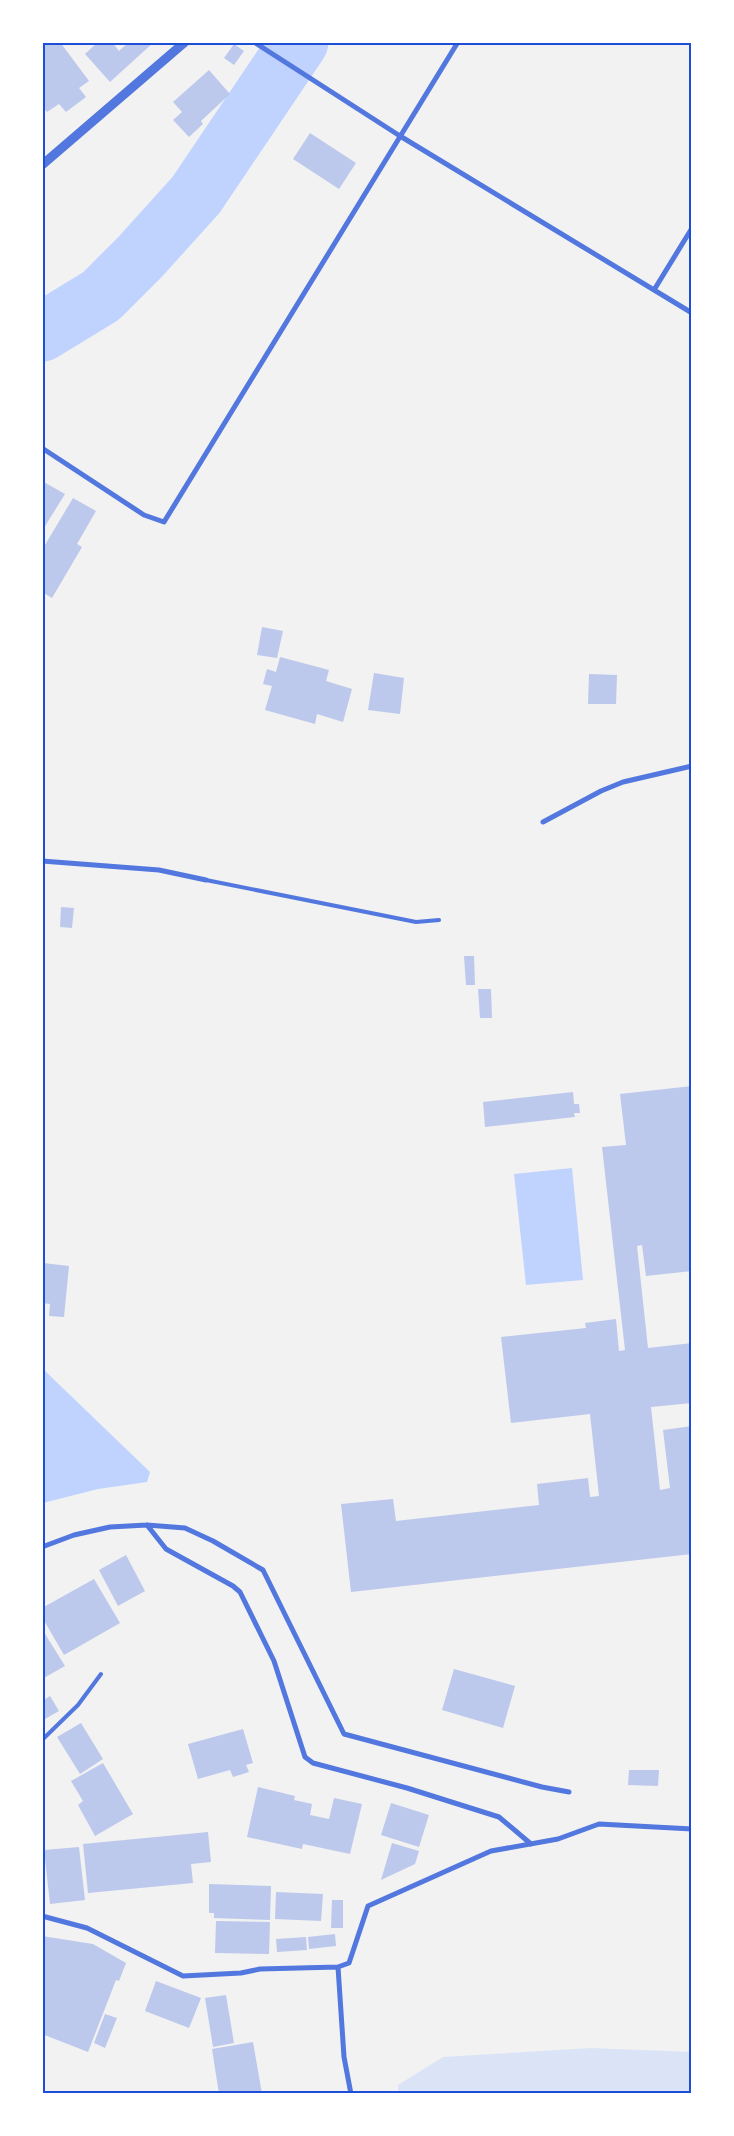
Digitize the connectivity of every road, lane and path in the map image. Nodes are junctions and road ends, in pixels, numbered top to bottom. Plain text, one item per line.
1 (254, 42) edge
2 (458, 42) edge
3 (181, 44) edge
4 (400, 136) junction
5 (42, 166) edge
6 (692, 228) edge
7 (654, 290) junction
8 (692, 313) edge
9 (42, 448) edge
10 (692, 766) edge
11 (543, 822) dead end
12 (42, 861) edge
13 (206, 880) joint
14 (439, 920) dead end
15 (147, 1525) junction
16 (42, 1547) edge
17 (101, 1674) dead end
18 (42, 1740) edge
19 (569, 1792) dead end
20 (692, 1829) edge
21 (531, 1844) junction
22 (42, 1916) edge
23 (338, 1967) junction
24 (351, 2094) edge

1 - 4 street
2 - 4 street
3 - 5 street
4 - 7 street
4 - 9 street
6 - 7 street
7 - 8 street
10 - 11 street
12 - 13 street
13 - 14 lane
15 - 16 street
15 - 19 street
15 - 21 street
17 - 18 lane
20 - 21 street
21 - 23 street
22 - 23 street
23 - 24 street

